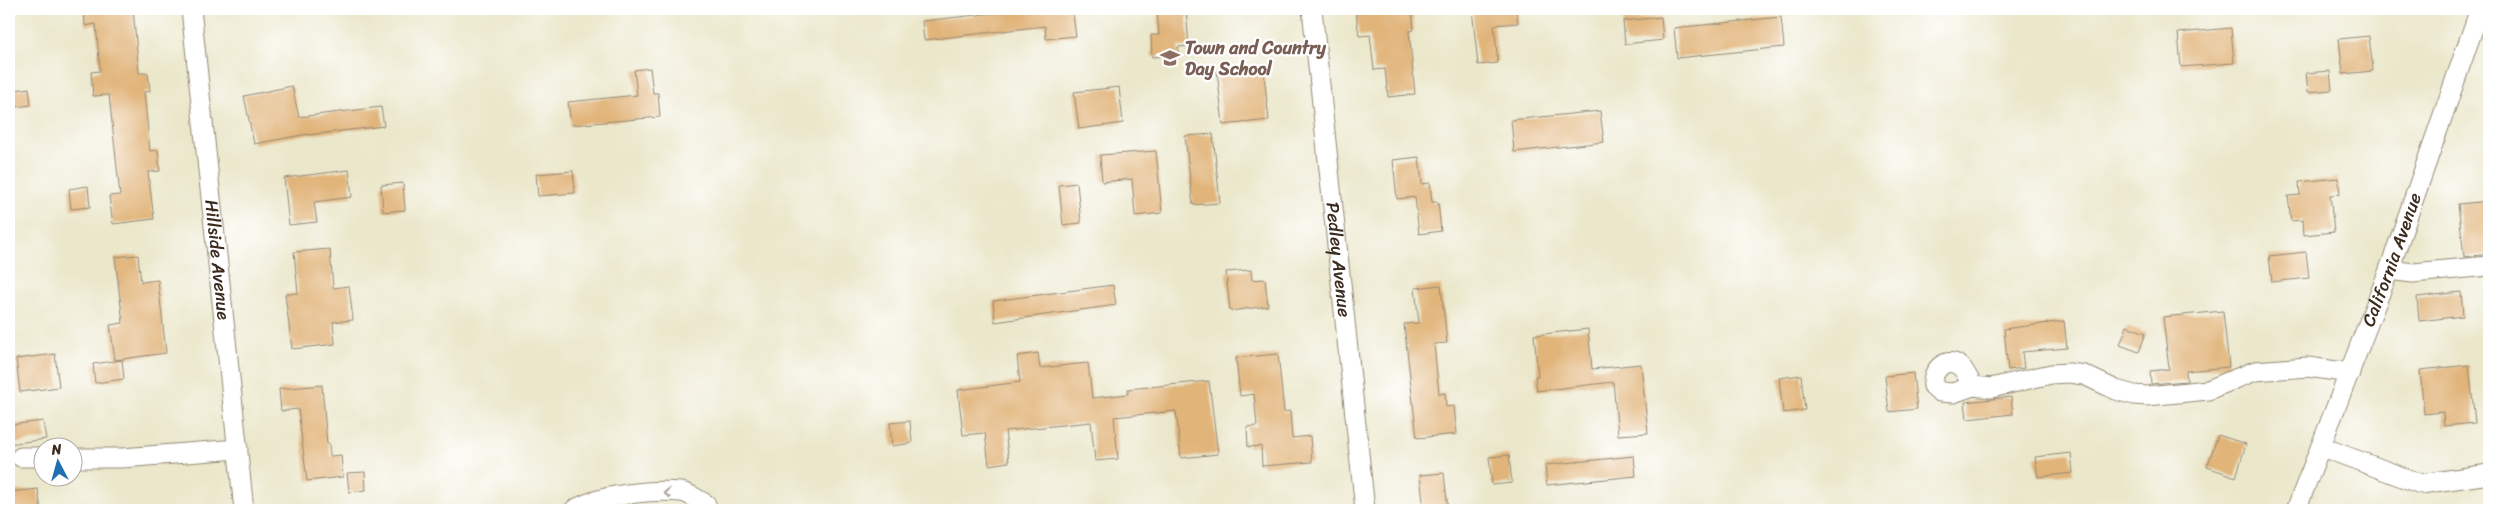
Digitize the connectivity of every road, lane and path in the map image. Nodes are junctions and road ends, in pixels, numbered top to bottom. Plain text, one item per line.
1 (191, 9) edge
2 (1312, 9) edge
3 (2480, 9) edge
4 (2489, 266) edge
5 (2389, 270) junction
6 (2350, 373) junction
7 (1973, 386) dead end
8 (2322, 447) junction
9 (238, 449) junction
10 (21, 457) dead end
11 (32, 457) edge
12 (82, 458) edge
13 (2489, 474) edge
14 (244, 510) edge
15 (574, 510) edge
16 (708, 510) edge
17 (1366, 510) edge
18 (2296, 510) edge

1 - 9 street, Hillside Avenue
2 - 17 street, Pedley Avenue
3 - 5 street, California Avenue
4 - 5 street
5 - 6 street, California Avenue
6 - 7 street
6 - 8 street, California Avenue
8 - 13 street
8 - 18 street, California Avenue
9 - 12 street
9 - 14 street, Hillside Avenue
10 - 11 street
16 -> 15 street

